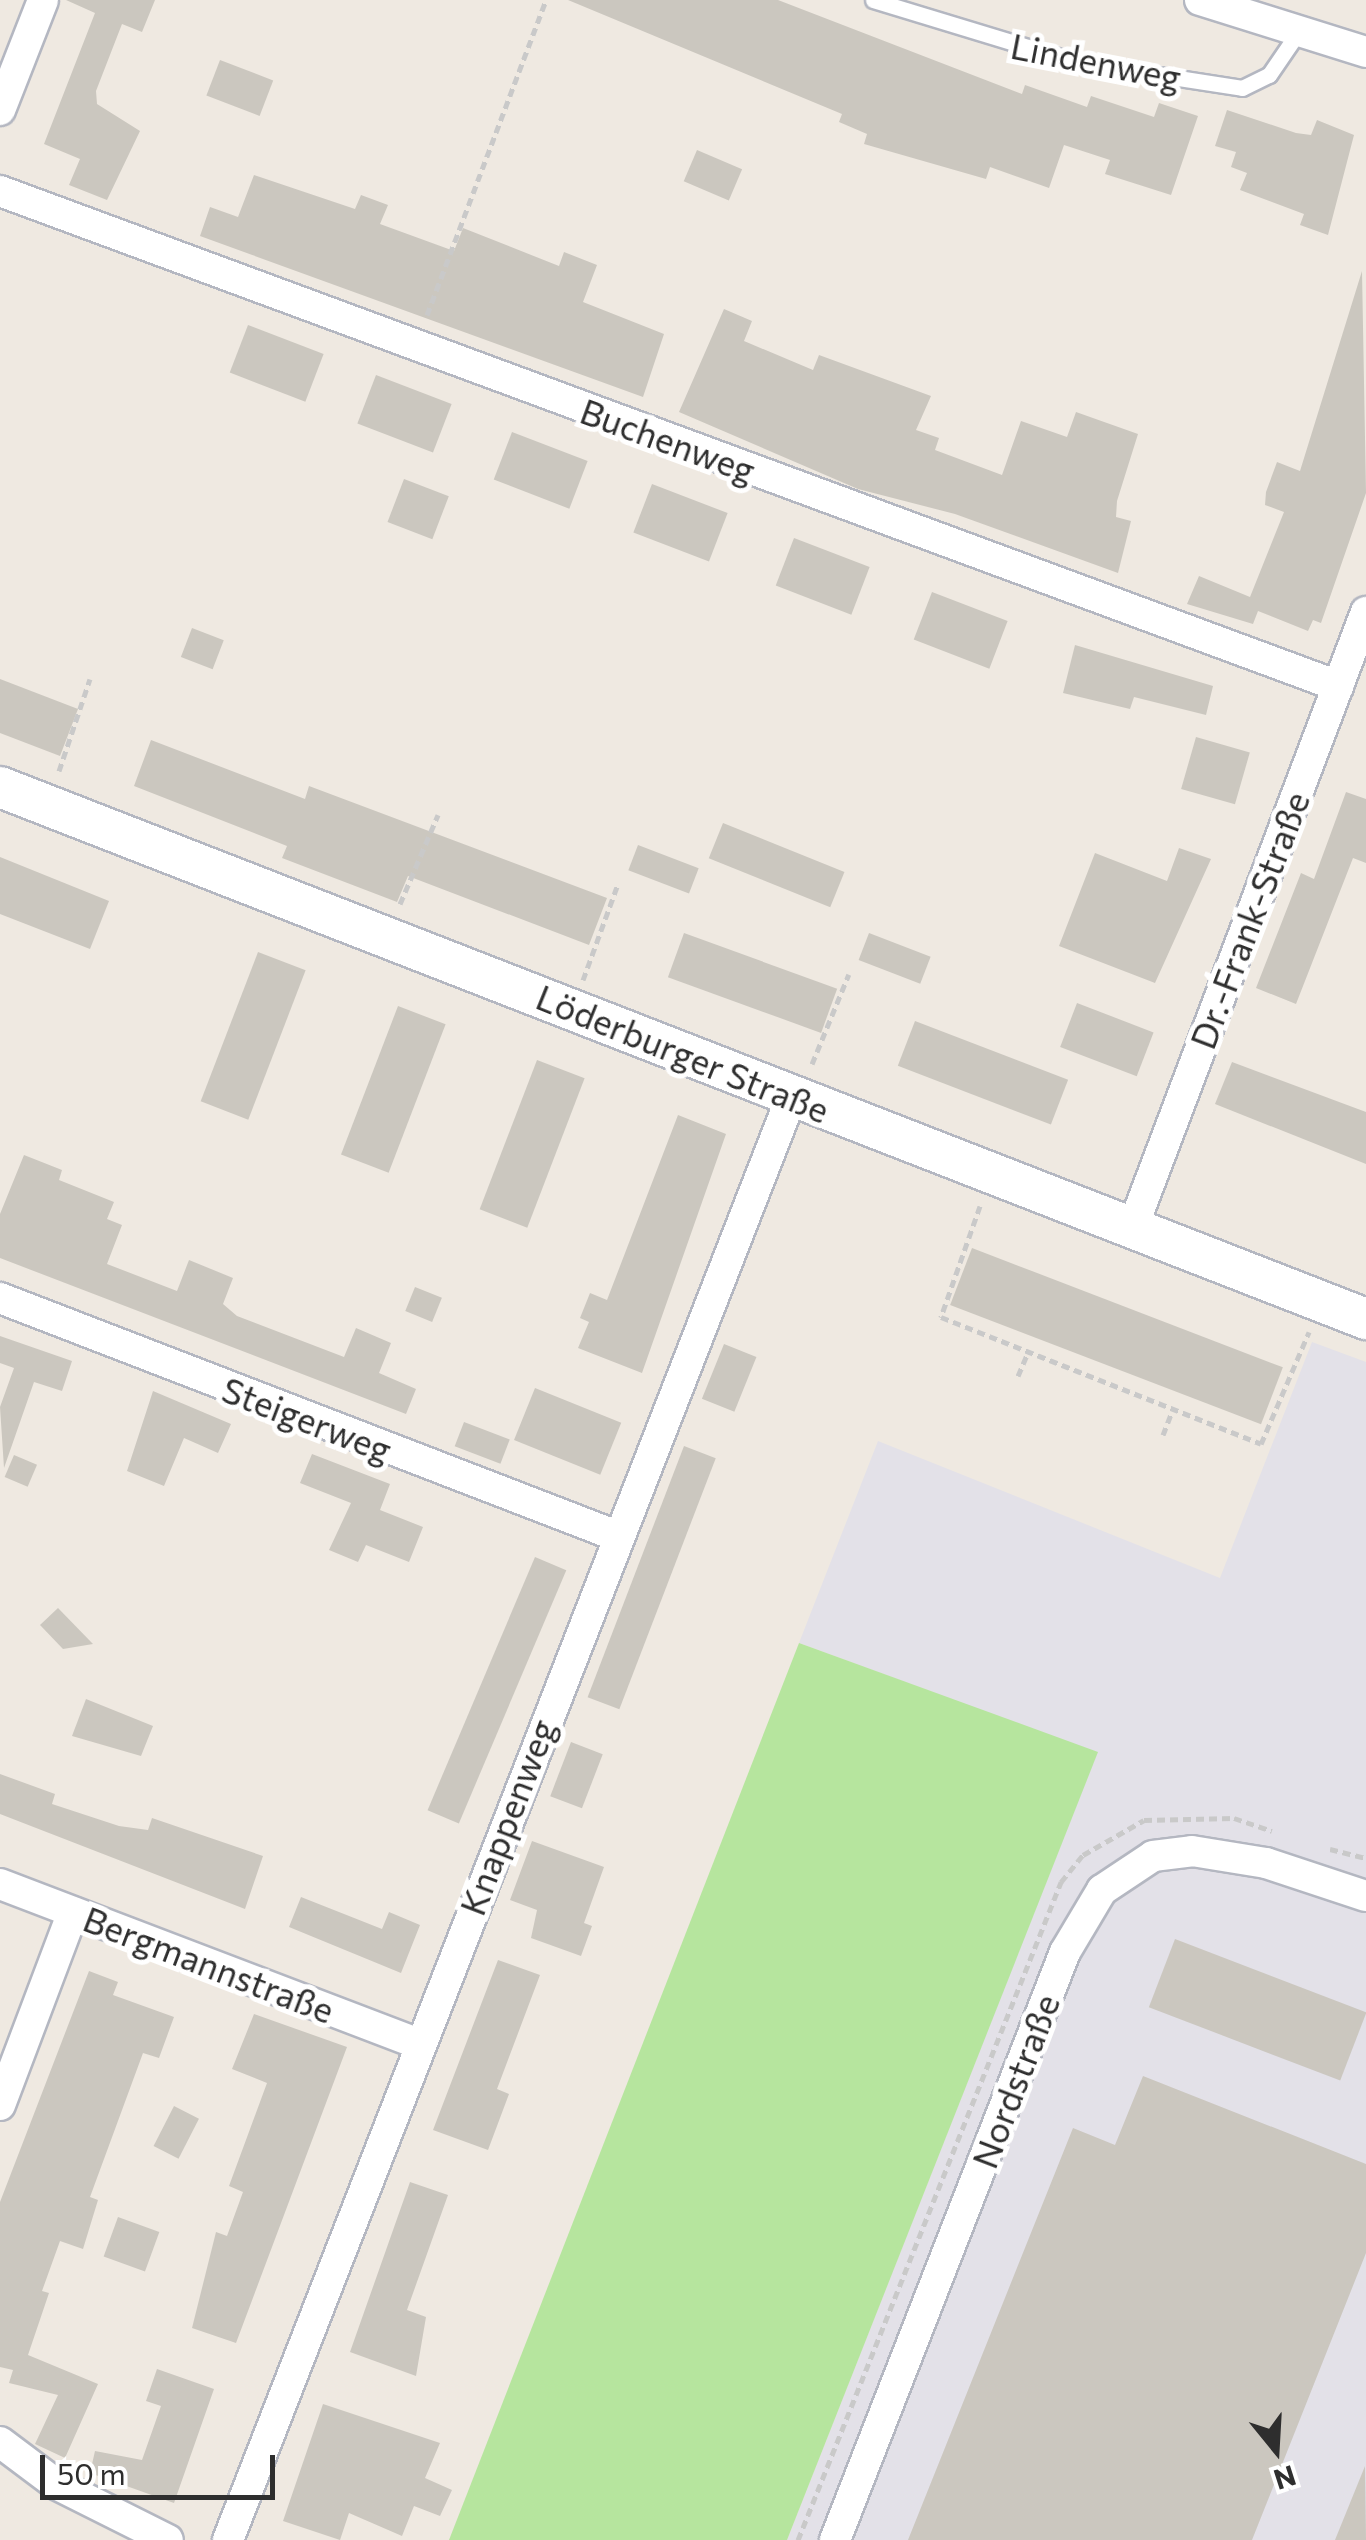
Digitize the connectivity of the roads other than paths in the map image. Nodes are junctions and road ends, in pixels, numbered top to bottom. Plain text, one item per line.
1 (43, 0) edge
2 (873, 0) edge
3 (1200, 0) edge
4 (1299, 32) junction
5 (1366, 52) edge
6 (0, 110) edge
7 (0, 191) edge
8 (1366, 612) edge
9 (1338, 686) junction
10 (0, 787) edge
11 (792, 1096) junction
12 (1132, 1229) junction
13 (0, 1298) edge
14 (1366, 1319) edge
15 (616, 1536) junction
16 (0, 1884) edge
17 (1366, 1896) edge
18 (74, 1912) junction
19 (418, 2044) junction
20 (0, 2104) edge
21 (0, 2442) edge
22 (168, 2540) edge
23 (228, 2540) edge
24 (836, 2540) edge

1 - 6 street
2 - 4 lane, Lindenweg
3 - 4 street
4 - 5 street
7 - 9 street, Buchenweg
8 - 9 street, Dr.-Frank-Straße
9 - 12 street, Dr.-Frank-Straße
10 - 11 street, Löderburger Straße
11 - 12 street, Löderburger Straße
11 - 15 street, Knappenweg
12 - 14 street, Löderburger Straße
13 - 15 street, Steigerweg
15 - 19 street, Knappenweg
16 - 18 street, Bergmannstraße
17 - 24 street, Nordstraße
18 - 19 street, Bergmannstraße
18 - 20 street
19 - 23 street, Knappenweg
21 - 22 street

